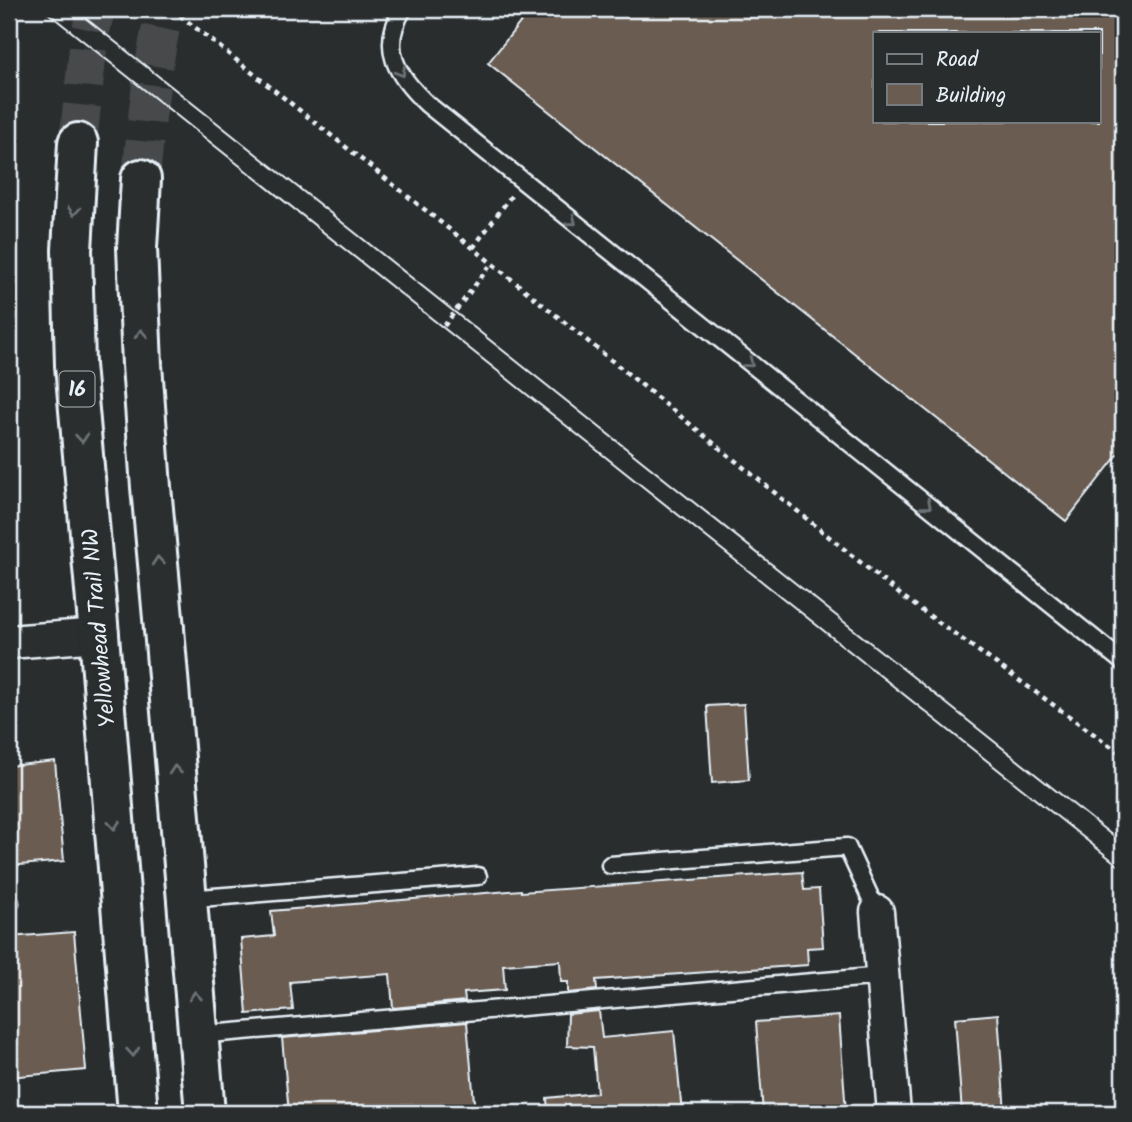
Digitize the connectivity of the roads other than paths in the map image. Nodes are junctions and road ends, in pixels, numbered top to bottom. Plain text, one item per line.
1 (404, 9) edge
2 (78, 143) tunnel mouth
3 (141, 178) tunnel mouth
4 (99, 635) junction
5 (9, 642) edge
6 (1123, 662) edge
7 (610, 866) dead end
8 (478, 876) dead end
9 (186, 899) junction
10 (877, 912) joint
11 (883, 976) junction
12 (198, 1035) junction
13 (138, 1113) edge
14 (205, 1113) edge
15 (894, 1113) edge

1 -> 6 lane
2 -> 4 highway, Yellowhead Trail NW / 16
9 -> 3 highway
4 - 5 street
4 -> 13 highway, Yellowhead Trail NW / 16
7 - 10 lane
8 - 9 lane
12 -> 9 highway
10 - 11 street
11 - 12 lane
11 - 15 street
12 - 14 highway

